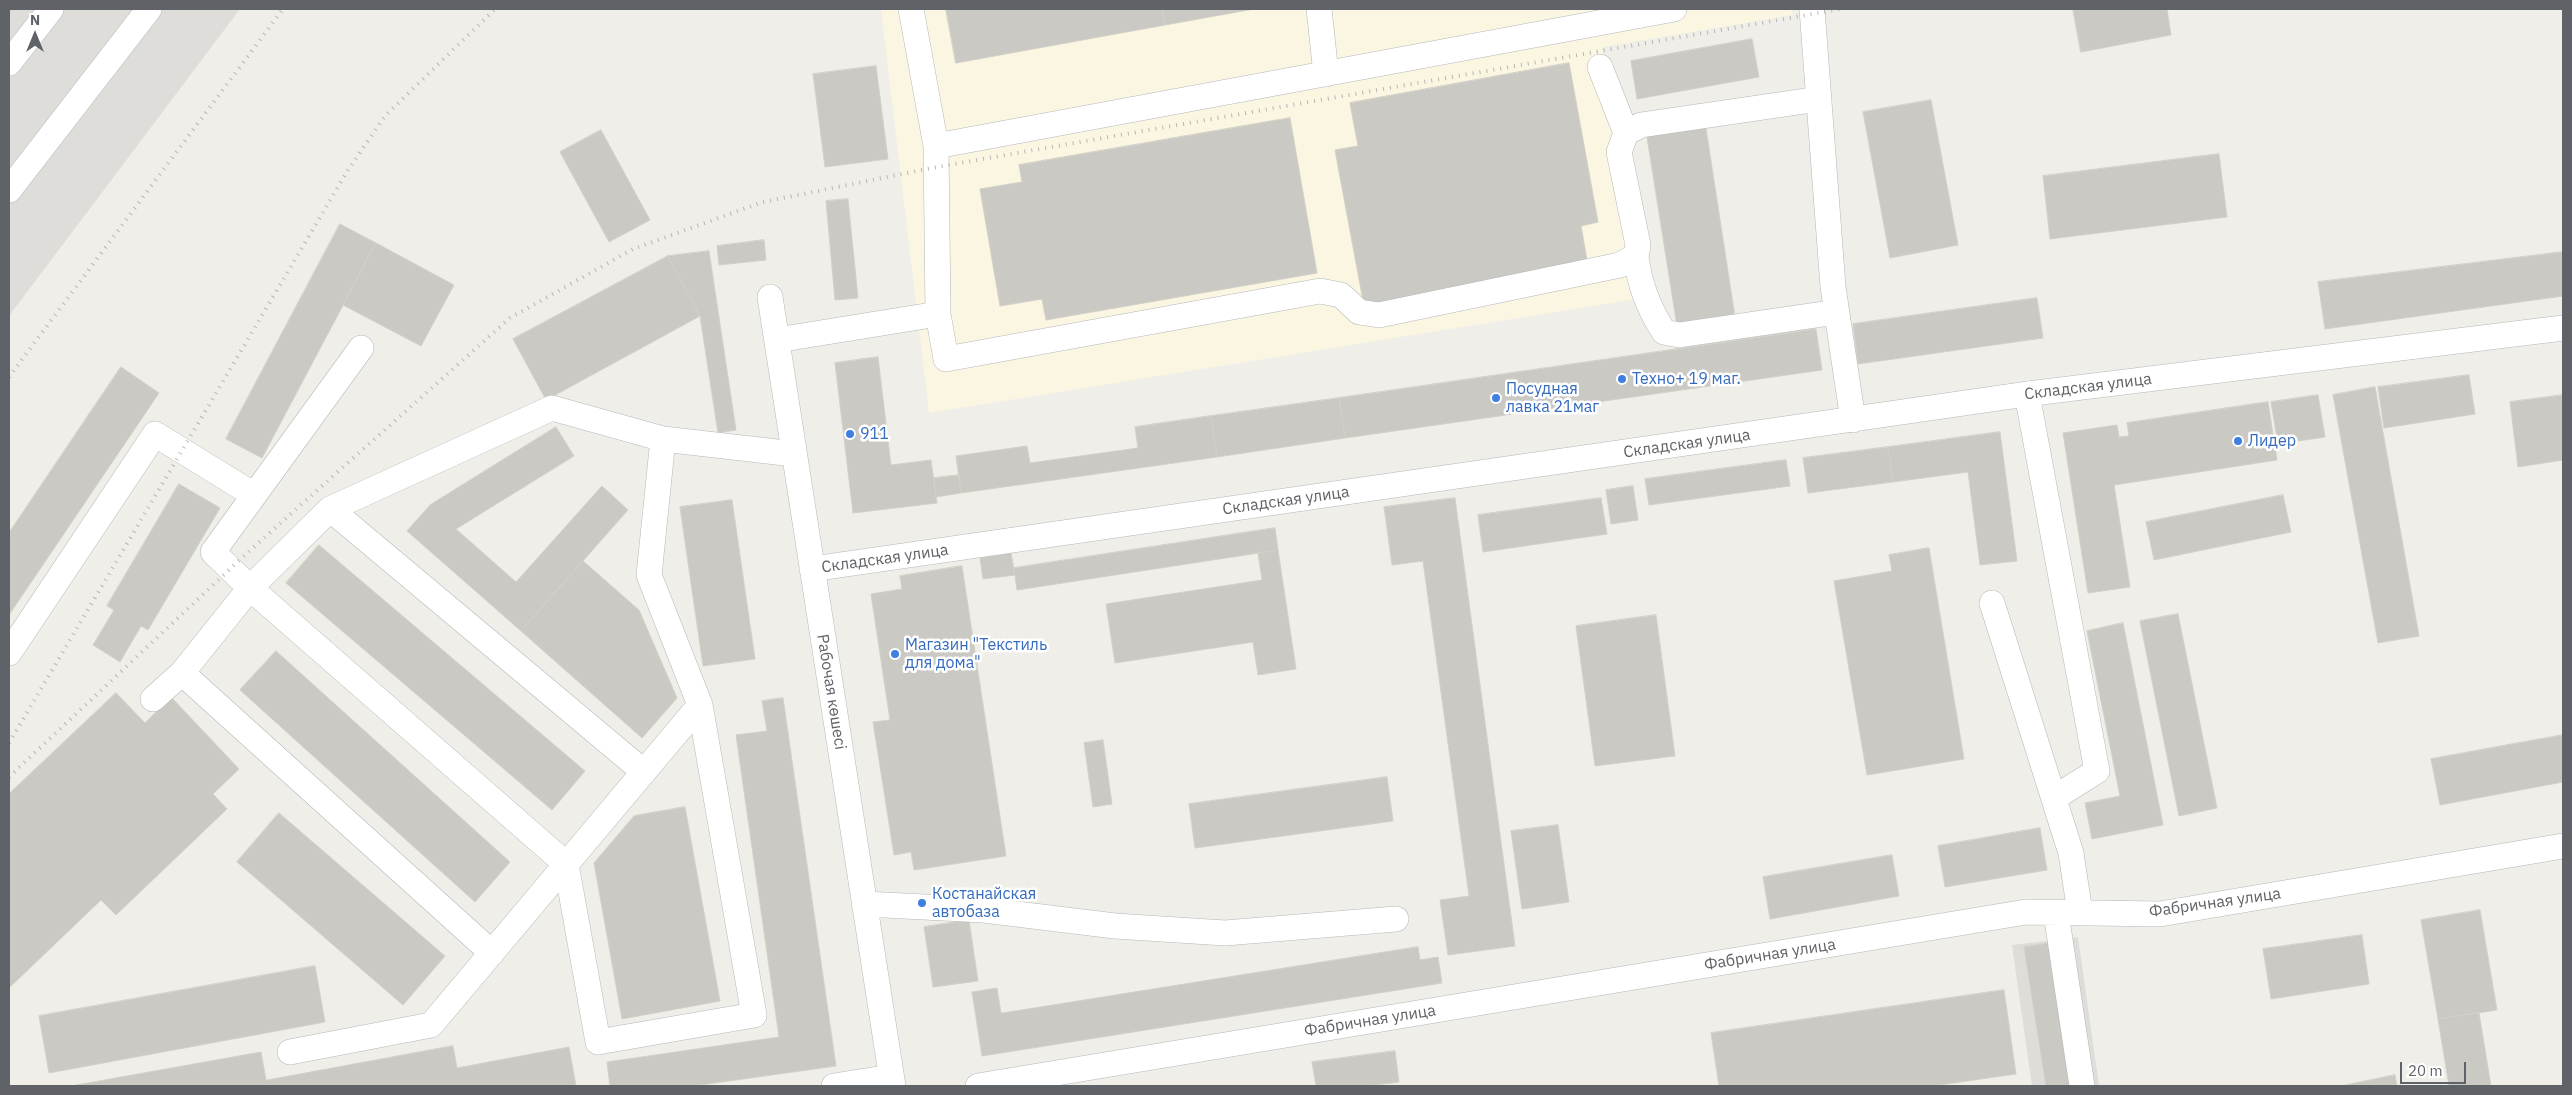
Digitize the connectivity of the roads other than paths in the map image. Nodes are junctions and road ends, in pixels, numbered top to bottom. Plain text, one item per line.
1 (51, 9) edge
2 (149, 9) edge
3 (911, 9) edge
4 (1319, 9) edge
5 (1674, 9) edge
6 (1812, 9) edge
7 (9, 63) edge
8 (1600, 67) dead end
9 (1326, 74) junction
10 (1820, 98) junction
11 (1626, 133) junction
12 (936, 146) junction
13 (9, 190) edge
14 (1636, 256) junction
15 (770, 297) dead end
16 (1837, 312) junction
17 (938, 314) junction
18 (2563, 328) edge
19 (777, 340) junction
20 (361, 348) dead end
21 (2027, 394) junction
22 (1853, 420) junction
23 (663, 439) junction
24 (794, 454) junction
25 (254, 495) junction
26 (330, 509) junction
27 (812, 569) junction
28 (250, 588) junction
29 (1992, 604) dead end
30 (9, 653) edge
31 (182, 673) junction
32 (153, 699) dead end
33 (700, 705) junction
34 (644, 772) junction
35 (2054, 798) junction
36 (2563, 846) edge
37 (566, 864) junction
38 (864, 904) junction
39 (2056, 913) junction
40 (2080, 913) junction
41 (1396, 919) dead end
42 (492, 953) junction
43 (290, 1052) dead end
44 (892, 1082) edge
45 (834, 1086) edge
46 (978, 1086) edge
47 (2082, 1086) edge

1 - 7 street
2 - 13 street
3 - 12 street
4 - 9 street
5 - 9 street
6 - 10 street
8 - 11 street
9 - 12 street
10 - 11 street
10 - 16 street
11 - 14 street
12 - 17 street
14 - 16 street
14 - 17 street
15 - 19 street, Рабочая көшесі
16 - 22 street
17 - 19 street
18 - 21 street, Складская улица
19 - 24 street, Рабочая көшесі
20 - 25 street
21 - 22 street, Складская улица
21 - 35 street
22 - 27 street, Складская улица
23 - 24 street
23 - 26 street
23 - 33 street
24 - 27 street, Рабочая көшесі
25 - 28 street
25 - 30 street
26 - 28 street
26 - 34 street
27 - 38 street, Рабочая көшесі
28 - 31 street
28 - 37 street
29 - 35 street
31 - 32 street
31 - 42 street
33 - 34 street
33 - 37 street
34 - 37 street
35 - 40 street
36 - 40 street, Фабричная улица
37 - 42 street
38 - 41 street
38 - 44 street, Рабочая көшесі
39 - 40 street, Фабричная улица
39 - 46 street, Фабричная улица
39 - 47 street
42 - 43 street
44 - 45 street

